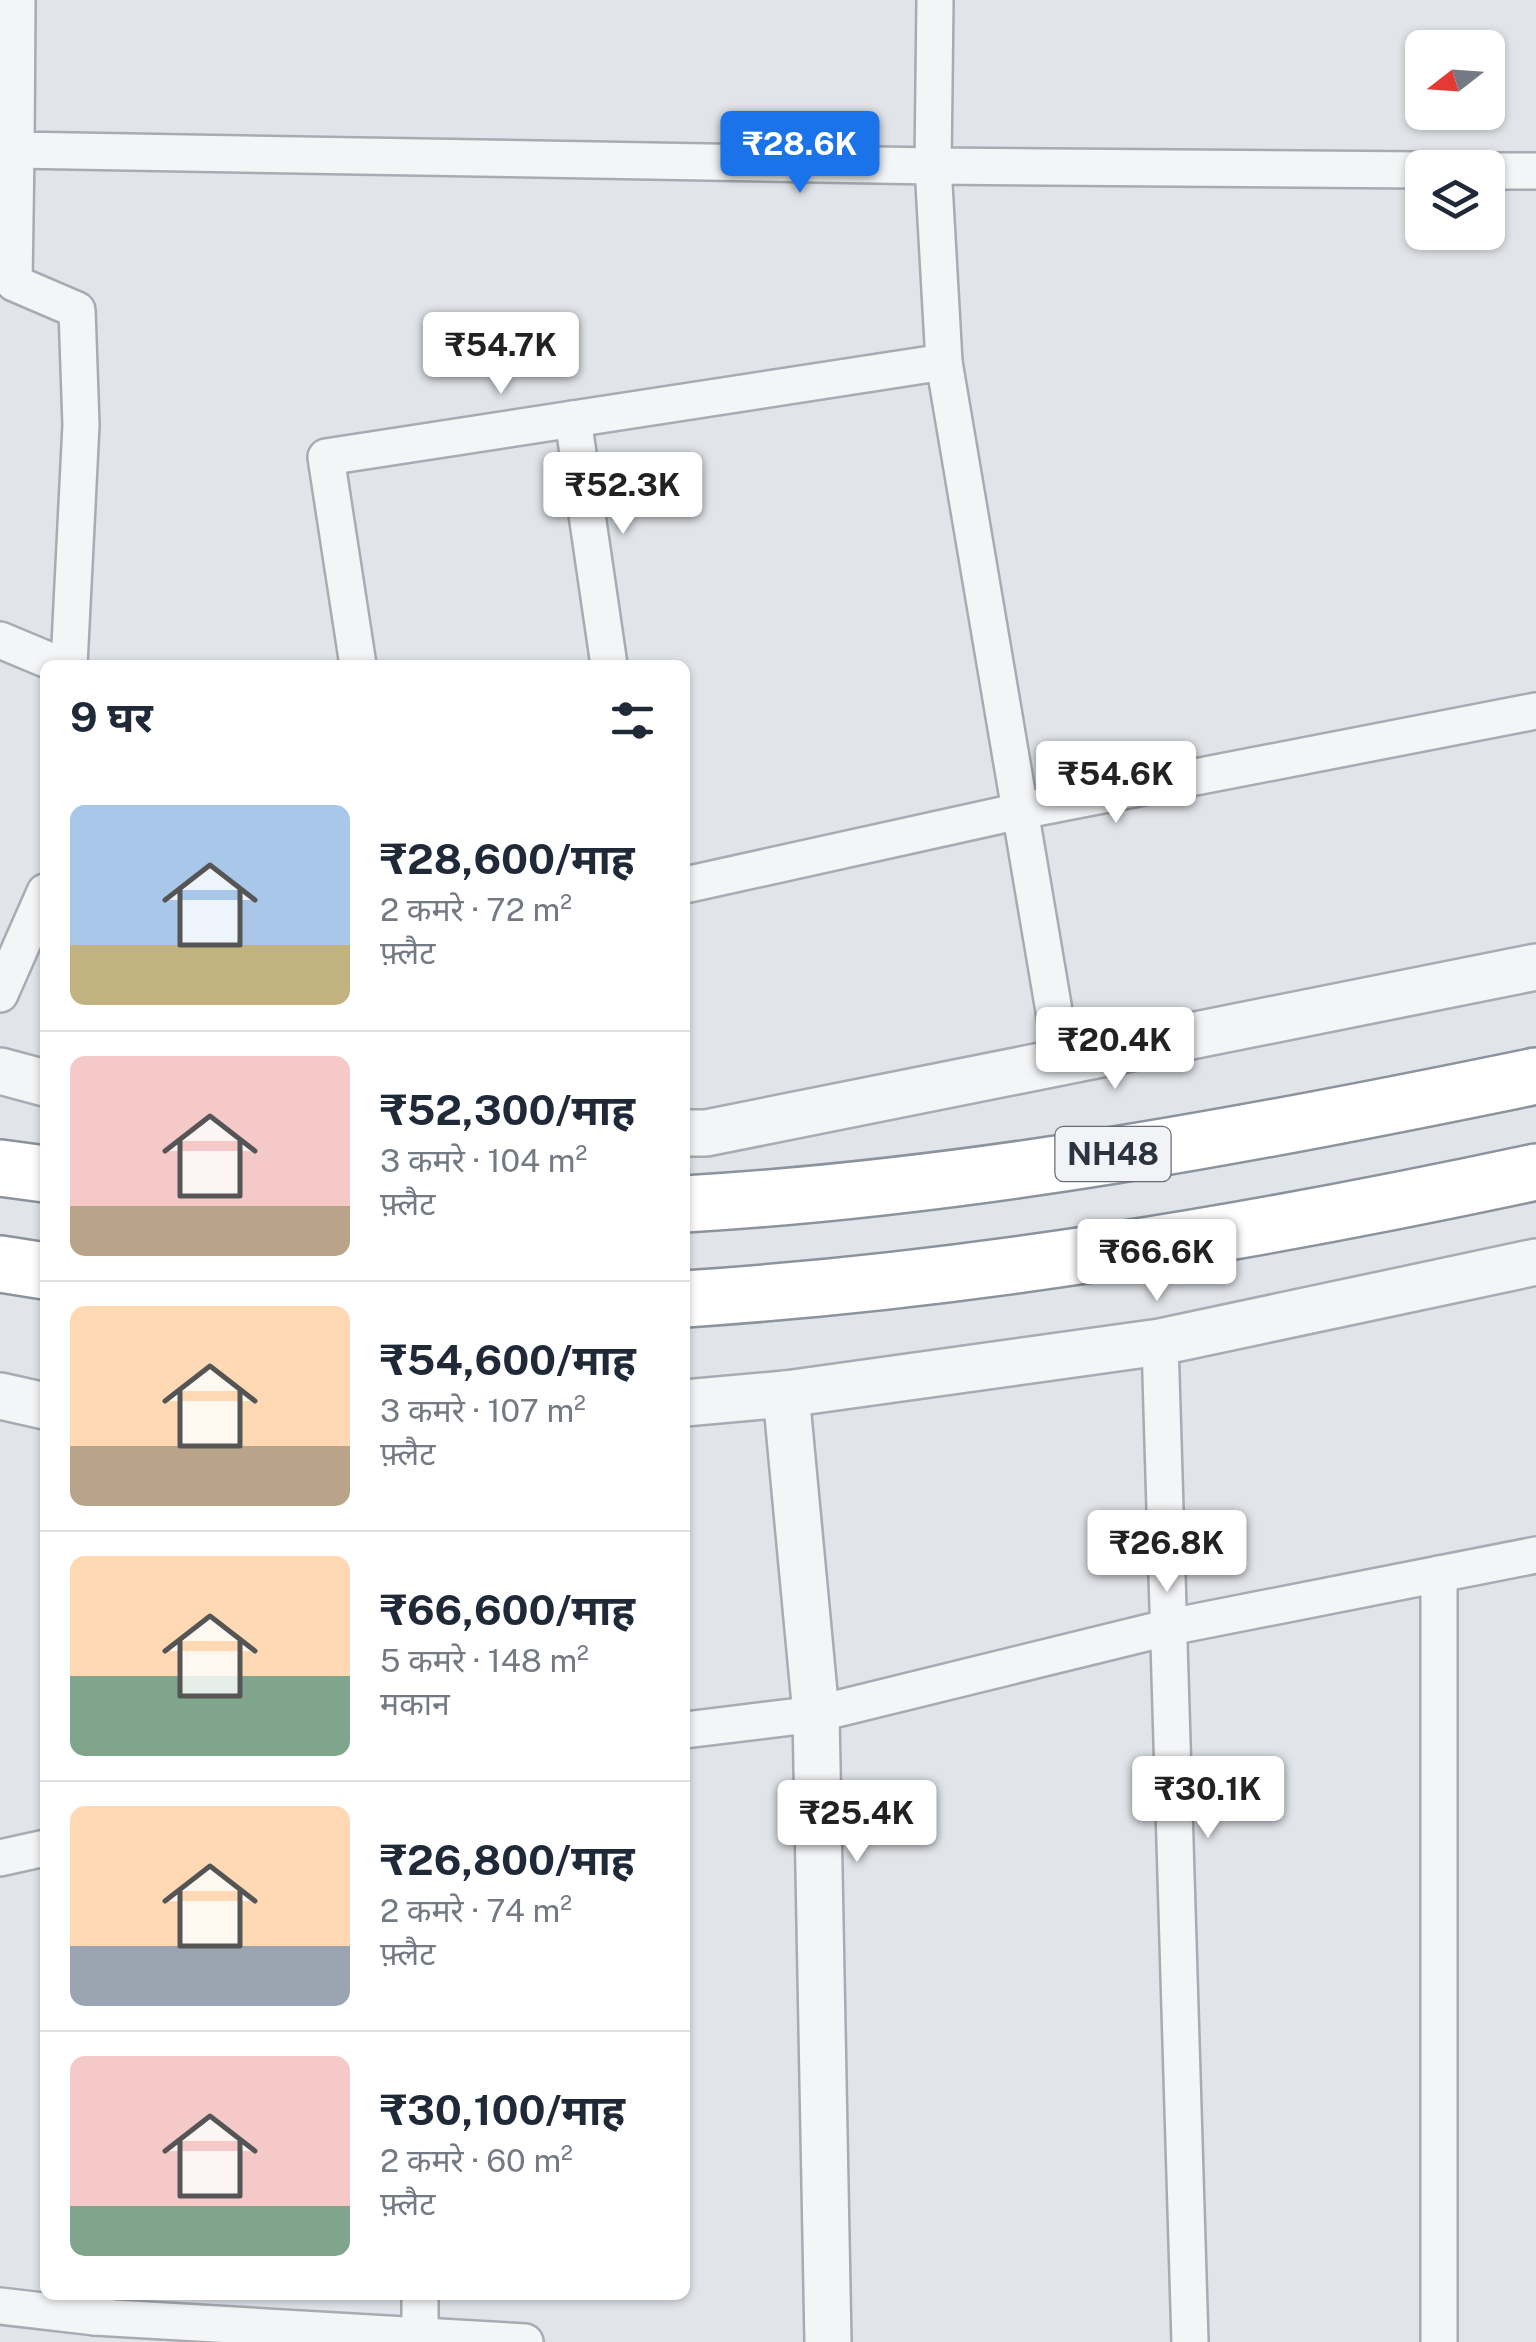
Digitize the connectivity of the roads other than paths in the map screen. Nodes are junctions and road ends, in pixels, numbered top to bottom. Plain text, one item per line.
1 (17, 0) edge
2 (934, 0) edge
3 (16, 150) junction
4 (933, 166) junction
5 (1405, 170) edge
6 (1505, 170) edge
7 (1536, 171) edge
8 (944, 362) junction
9 (572, 419) junction
10 (0, 640) edge
11 (48, 660) edge
12 (69, 660) edge
13 (357, 660) edge
14 (608, 660) edge
15 (1536, 711) edge
16 (1020, 811) junction
17 (690, 883) edge
18 (40, 903) edge
19 (1536, 967) edge
20 (0, 994) edge
21 (1064, 1064) junction
22 (0, 1070) edge
23 (1536, 1076) edge
24 (40, 1082) edge
25 (690, 1133) edge
26 (0, 1168) edge
27 (1536, 1172) edge
28 (40, 1173) edge
29 (690, 1204) edge
30 (1536, 1262) edge
31 (0, 1264) edge
32 (40, 1270) edge
33 (690, 1299) edge
34 (1160, 1342) junction
35 (786, 1394) junction
36 (0, 1396) edge
37 (690, 1403) edge
38 (40, 1405) edge
39 (1536, 1555) edge
40 (1439, 1574) junction
41 (1170, 1627) junction
42 (816, 1714) junction
43 (690, 1729) edge
44 (40, 1849) edge
45 (0, 1858) edge
46 (420, 2300) edge
47 (0, 2306) edge
48 (96, 2306) edge
49 (420, 2336) junction
50 (525, 2342) edge
51 (828, 2342) edge
52 (1190, 2342) edge
53 (1440, 2342) edge

1 - 3 street
2 - 4 street
3 - 4 street
3 - 12 street
4 - 5 street
4 - 8 street
6 - 7 street
8 - 9 street
8 - 16 street
9 - 13 street
9 - 14 street
10 - 11 street
15 - 16 street
16 - 17 street
16 - 21 street
18 - 20 street
19 - 21 street
21 - 25 street
22 - 24 street
23 - 29 highway, NH48
26 - 28 highway
27 - 33 highway
30 - 34 street
31 - 32 highway
34 - 35 street
34 - 41 street
35 - 37 street
35 - 42 street
36 - 38 street
39 - 40 street
40 - 41 street
40 - 53 street
41 - 42 street
41 - 52 street
42 - 43 street
42 - 51 street
44 - 45 street
46 - 49 street
47 - 48 street
48 - 49 street
49 - 50 street

